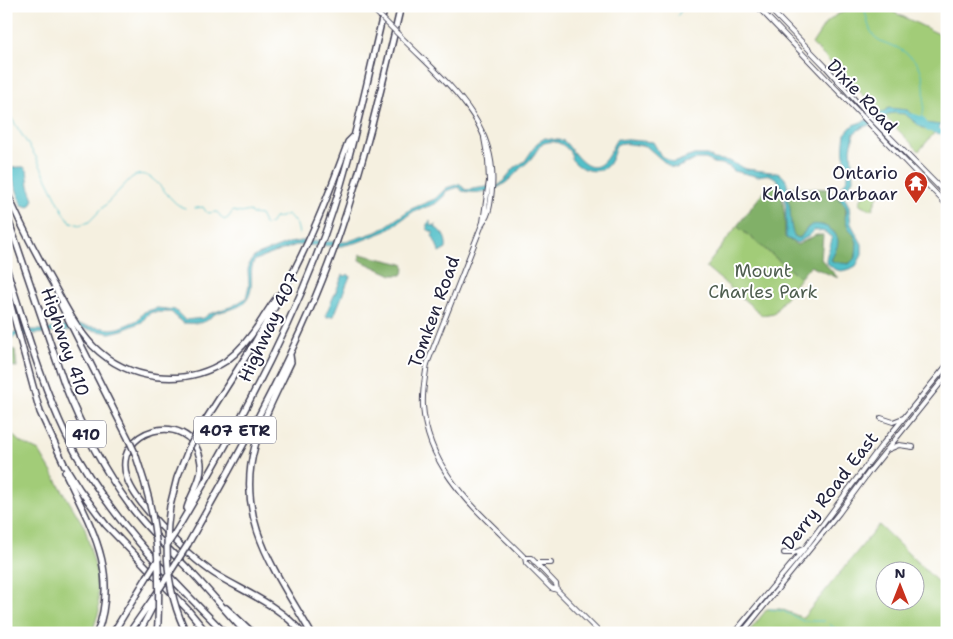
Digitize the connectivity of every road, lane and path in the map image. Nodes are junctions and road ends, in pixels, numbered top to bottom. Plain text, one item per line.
1 (370, 6) edge
2 (385, 6) edge
3 (401, 6) edge
4 (757, 6) edge
5 (768, 7) edge
6 (355, 135) junction
7 (6, 190) edge
8 (947, 195) edge
9 (947, 204) edge
10 (6, 213) edge
11 (6, 267) edge
12 (6, 288) edge
13 (283, 291) junction
14 (70, 319) junction
15 (290, 355) junction
16 (947, 365) edge
17 (947, 375) edge
18 (906, 415) junction
19 (882, 418) dead end
20 (46, 428) junction
21 (913, 447) dead end
22 (886, 451) junction
23 (185, 515) junction
24 (805, 548) junction
25 (784, 553) dead end
26 (525, 558) junction
27 (552, 563) dead end
28 (535, 564) junction
29 (557, 590) junction
30 (155, 595) junction
31 (220, 603) junction
32 (210, 618) junction
33 (185, 630) edge
34 (98, 633) edge
35 (113, 633) edge
36 (129, 633) edge
37 (139, 633) edge
38 (157, 633) edge
39 (207, 633) edge
40 (220, 633) edge
41 (225, 633) edge
42 (246, 633) edge
43 (254, 633) edge
44 (302, 633) edge
45 (311, 633) edge
46 (600, 633) edge
47 (734, 633) edge
48 (742, 633) edge

1 - 26 main road, Tomken Road, bridge
2 - 6 highway, Highway 407 / 407 ETR
3 - 15 highway, Highway 407 / 407 ETR
4 - 9 main road, Dixie Road
5 - 8 main road, Dixie Road
6 - 13 highway
6 - 23 highway, Highway 407 / 407 ETR
7 - 14 highway
10 - 31 highway, Highway 410 / 410
11 - 32 highway, Highway 410 / 410
12 - 20 highway
13 - 14 highway
13 - 33 highway, bridge
14 - 38 highway, bridge
15 - 30 highway, Highway 407 / 407 ETR, bridge
15 - 45 highway
16 - 18 main road, Derry Road East
17 - 22 main road, Derry Road East
18 - 19 main road
18 - 24 main road, Derry Road East
20 - 34 highway
20 - 39 highway
21 - 22 main road
22 - 48 main road, Derry Road East
23 - 35 highway, Highway 407 / 407 ETR, bridge
23 - 44 highway
24 - 25 main road
24 - 47 main road, Derry Road East
26 - 28 main road, Tomken Road
26 - 29 main road, Tomken Road
27 - 28 main road
28 - 29 main road, Tomken Road
29 - 46 main road, Tomken Road
30 - 36 highway, Highway 407 / 407 ETR
30 - 37 highway
31 - 42 highway, Highway 410 / 410
31 - 43 highway
32 - 40 highway
32 - 41 highway, Highway 410 / 410

